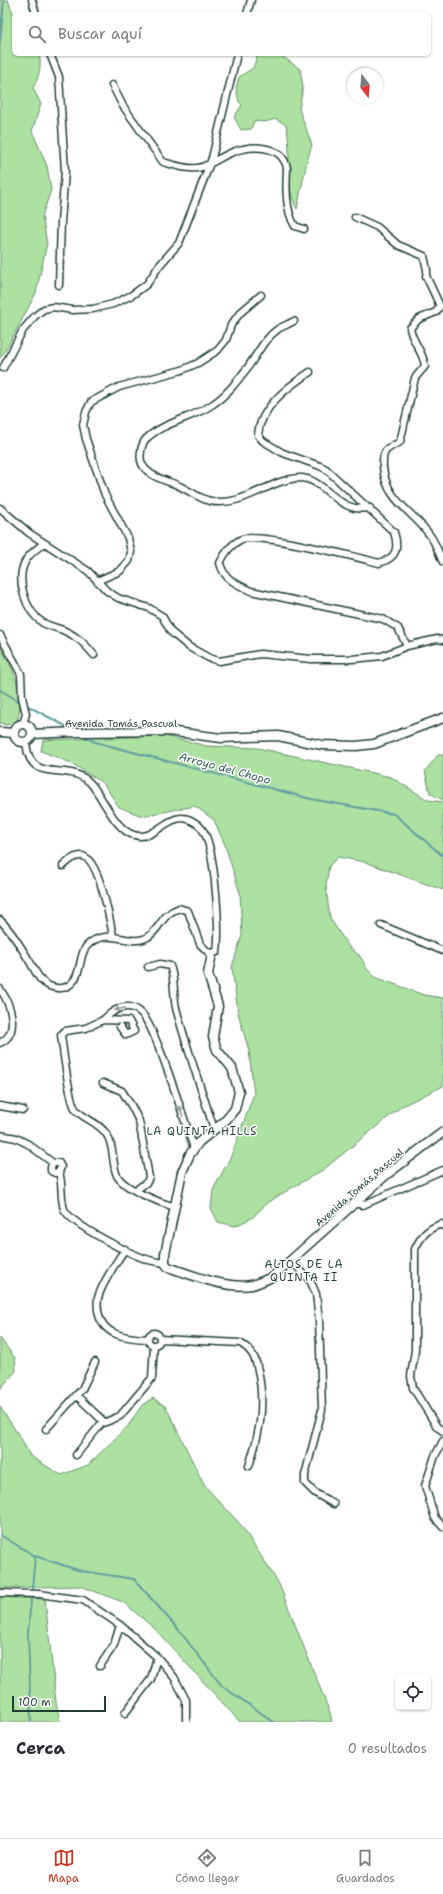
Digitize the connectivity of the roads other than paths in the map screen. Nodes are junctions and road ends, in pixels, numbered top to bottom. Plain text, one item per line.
1 (32, 0) edge
2 (251, 0) edge
3 (35, 12) edge
4 (248, 12) edge
5 (51, 56) edge
6 (236, 56) edge
7 (112, 85) dead end
8 (210, 162) junction
9 (355, 217) dead end
10 (304, 229) dead end
11 (59, 285) dead end
12 (261, 295) dead end
13 (294, 321) dead end
14 (3, 368) dead end
15 (310, 372) dead end
16 (0, 508) edge
17 (370, 508) junction
18 (44, 543) junction
19 (443, 562) edge
20 (97, 581) junction
21 (0, 635) edge
22 (443, 640) edge
23 (407, 646) junction
24 (94, 655) dead end
25 (443, 718) edge
26 (24, 724) junction
27 (0, 732) edge
28 (14, 733) junction
29 (32, 734) junction
30 (26, 742) junction
31 (63, 866) dead end
32 (0, 920) edge
33 (381, 925) dead end
34 (113, 936) junction
35 (443, 951) edge
36 (212, 954) junction
37 (148, 967) dead end
38 (0, 989) edge
39 (103, 1020) junction
40 (120, 1027) dead end
41 (0, 1043) edge
42 (103, 1083) dead end
43 (0, 1106) edge
44 (23, 1110) dead end
45 (214, 1128) junction
46 (443, 1132) edge
47 (0, 1135) edge
48 (194, 1148) junction
49 (443, 1170) edge
50 (136, 1190) junction
51 (354, 1203) junction
52 (175, 1208) junction
53 (443, 1226) edge
54 (125, 1249) junction
55 (291, 1260) junction
56 (165, 1263) junction
57 (148, 1339) junction
58 (160, 1339) junction
59 (154, 1345) junction
60 (95, 1362) dead end
61 (76, 1395) junction
62 (104, 1422) junction
63 (46, 1429) dead end
64 (443, 1431) edge
65 (443, 1441) edge
66 (76, 1455) dead end
67 (249, 1466) dead end
68 (334, 1504) dead end
69 (443, 1527) edge
70 (0, 1593) edge
71 (120, 1625) junction
72 (157, 1657) junction
73 (100, 1666) dead end
74 (125, 1713) dead end
75 (186, 1722) edge

1 - 3 street
2 - 4 street
5 - 11 street
6 - 8 street
7 - 8 street
8 - 10 street
8 - 14 street
9 - 19 street
12 - 20 street
13 - 17 street
15 - 17 street
16 - 18 street
17 - 23 street
18 - 20 street
18 - 24 street
20 - 23 street
21 - 26 street
22 - 23 street
25 - 29 street, Avenida Tomás Pascual
26 - 28 street
26 - 29 street
27 - 28 street
28 - 30 street
29 - 30 street
30 - 36 street
31 - 34 street
32 - 34 street
33 - 35 street
34 - 36 street
36 - 45 street
37 - 45 street
38 - 41 street
39 - 40 street
48 -> 39 street
39 - 50 street
42 - 50 street
43 - 44 street
45 - 48 street
46 - 51 street, Avenida Tomás Pascual
47 - 54 street
48 - 52 street
49 - 51 street
50 - 52 street
51 - 55 street, Avenida Tomás Pascual
52 - 56 street
53 - 64 street
54 - 56 street
54 - 57 street
55 - 56 street, Avenida Tomás Pascual
55 - 68 street
57 - 58 street
57 - 59 street
58 - 59 street
58 - 67 street
59 - 62 street
60 - 61 street
61 - 62 street
61 - 63 street
62 - 66 street
65 - 69 street
70 - 71 street
71 - 72 street
71 - 73 street
72 - 74 street
72 - 75 street

